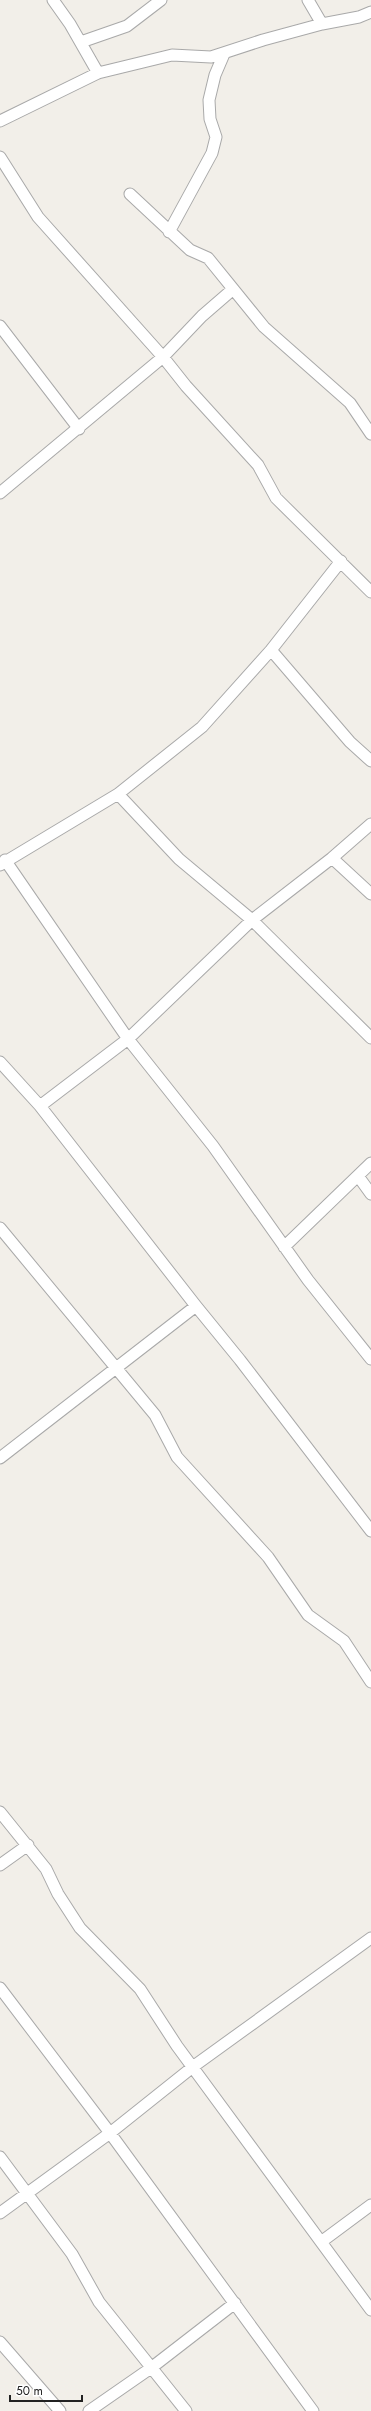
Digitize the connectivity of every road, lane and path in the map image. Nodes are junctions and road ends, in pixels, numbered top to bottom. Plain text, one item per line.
1 (53, 0) edge
2 (161, 0) edge
3 (308, 0) edge
4 (371, 12) edge
5 (322, 24) junction
6 (81, 42) junction
7 (224, 54) junction
8 (98, 72) junction
9 (0, 121) edge
10 (0, 157) edge
11 (130, 194) dead end
12 (169, 232) junction
13 (232, 290) junction
14 (0, 326) edge
15 (163, 358) junction
16 (79, 429) junction
17 (371, 434) edge
18 (0, 493) edge
19 (341, 561) junction
20 (371, 592) edge
21 (271, 650) junction
22 (371, 761) edge
23 (118, 794) junction
24 (371, 824) edge
25 (332, 858) junction
26 (2, 862) edge
27 (371, 894) edge
28 (252, 920) junction
29 (371, 1038) edge
30 (128, 1039) junction
31 (0, 1062) edge
32 (40, 1106) junction
33 (371, 1163) edge
34 (358, 1176) junction
35 (371, 1194) edge
36 (0, 1228) edge
37 (284, 1247) junction
38 (196, 1306) junction
39 (371, 1359) edge
40 (115, 1369) junction
41 (0, 1458) edge
42 (371, 1531) edge
43 (371, 1682) edge
44 (0, 1812) edge
45 (28, 1845) junction
46 (0, 1865) edge
47 (371, 1938) edge
48 (0, 1988) edge
49 (194, 2066) junction
50 (110, 2132) junction
51 (0, 2157) edge
52 (27, 2193) junction
53 (371, 2205) edge
54 (0, 2213) edge
55 (321, 2242) junction
56 (235, 2303) junction
57 (371, 2310) edge
58 (0, 2342) edge
59 (151, 2368) junction
60 (60, 2411) edge
61 (89, 2411) edge
62 (186, 2411) edge
63 (313, 2411) edge

1 - 6 street
2 - 6 street
3 - 5 street
4 - 5 street
5 - 7 street
6 - 8 street
7 - 8 street
7 - 12 street
8 - 9 street
10 - 15 street
11 - 12 street
12 - 13 street
13 - 15 street
13 - 17 street
14 - 16 street
15 - 16 street
15 - 19 street
16 - 18 street
19 - 20 street
19 - 21 street
21 - 22 street
21 - 23 street
23 - 26 street
23 - 28 street
24 - 25 street
25 - 27 street
25 - 28 street
26 - 30 street
28 - 29 street
28 - 30 street
30 - 32 street
30 - 37 street
31 - 32 street
32 - 38 street
33 - 34 street
34 - 35 street
34 - 37 street
36 - 40 street
37 - 39 street
38 - 40 street
38 - 42 street
40 - 41 street
40 - 43 street
44 - 45 street
45 - 46 street
45 - 49 street
47 - 49 street
48 - 50 street
49 - 50 street
49 - 55 street
50 - 52 street
50 - 56 street
51 - 52 street
52 - 54 street
52 - 59 street
53 - 55 street
55 - 57 street
56 - 59 street
56 - 63 street
58 - 60 street
59 - 61 street
59 - 62 street

